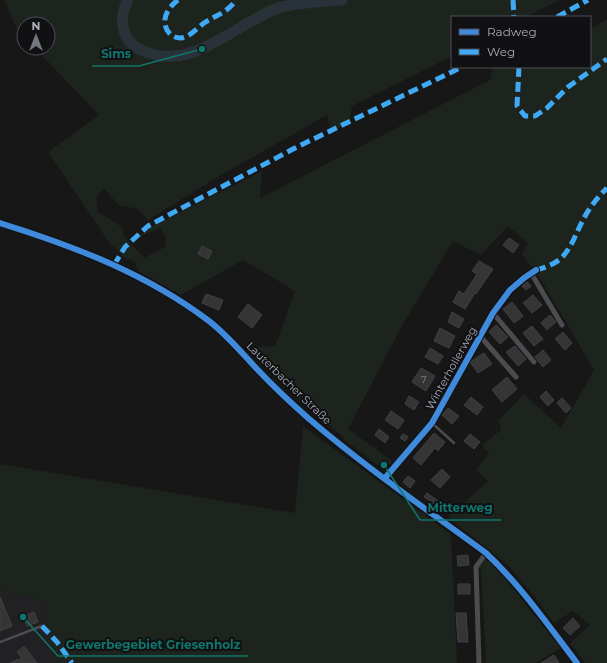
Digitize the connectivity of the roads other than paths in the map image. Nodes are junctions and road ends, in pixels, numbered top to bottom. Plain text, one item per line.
1 (0, 222) edge
2 (493, 313) junction
3 (562, 325) dead end
4 (480, 336) junction
5 (534, 362) dead end
6 (516, 377) dead end
7 (432, 423) junction
8 (454, 443) dead end
9 (384, 478) junction
10 (486, 553) junction
11 (42, 626) dead end
12 (0, 642) edge
13 (479, 663) edge
14 (577, 663) edge

1 - 9 street, Lauterbacher Straße
2 - 3 street, Winterhollerweg
2 - 4 street, Winterhollerweg
2 - 5 street
4 - 6 street, Winterhollerweg
4 - 7 street, Winterhollerweg
7 - 8 lane
7 - 9 street, Winterhollerweg
9 - 10 street, Lauterbacher Straße
10 - 13 street
10 - 14 street, Lauterbacher Straße
11 - 12 lane

